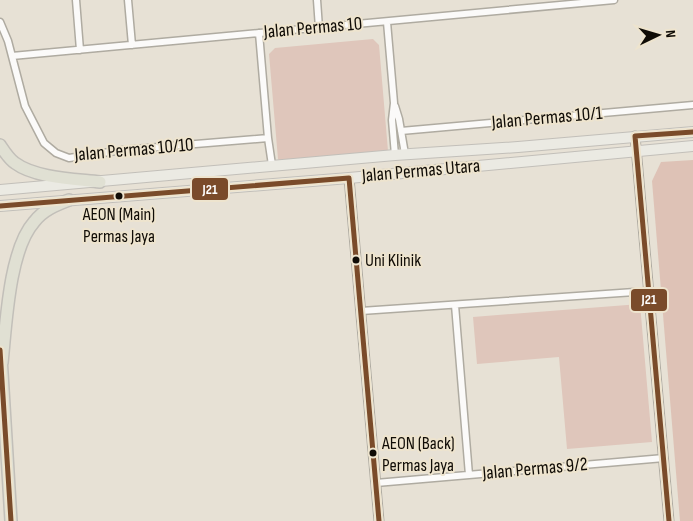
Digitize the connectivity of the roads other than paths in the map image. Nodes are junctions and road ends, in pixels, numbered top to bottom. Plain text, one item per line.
1 (76, 0) edge
2 (128, 0) edge
3 (316, 0) edge
4 (608, 0) edge
5 (614, 0) edge
6 (0, 22) edge
7 (387, 22) junction
8 (319, 28) junction
9 (259, 33) junction
10 (132, 45) junction
11 (80, 50) junction
12 (12, 56) junction
13 (394, 103) junction
14 (693, 105) edge
15 (401, 131) junction
16 (693, 132) edge
17 (635, 136) junction
18 (268, 138) junction
19 (0, 145) edge
20 (693, 146) edge
21 (518, 147) junction
22 (636, 151) junction
23 (400, 154) junction
24 (521, 162) junction
25 (272, 165) junction
26 (348, 178) junction
27 (100, 182) junction
28 (0, 190) edge
29 (69, 200) junction
30 (0, 206) edge
31 (649, 291) junction
32 (455, 305) junction
33 (361, 311) junction
34 (0, 350) edge
35 (2, 363) junction
36 (664, 458) junction
37 (469, 475) junction
38 (376, 483) junction
39 (11, 521) edge
40 (379, 521) edge
41 (669, 521) edge

1 - 11 street
2 - 10 street
3 - 8 street
4 - 5 street, Jalan Permas 10
4 - 7 street, Jalan Permas 10
6 - 12 street, Jalan Permas 10/10
7 - 8 street, Jalan Permas 10
7 - 13 street
8 - 9 street, Jalan Permas 10
9 - 10 street, Jalan Permas 10
9 - 18 street
10 - 11 street, Jalan Permas 10
11 - 12 street, Jalan Permas 10
12 - 18 street, Jalan Permas 10/10
13 - 15 street
13 - 23 street
14 - 15 street, Jalan Permas 10/1
15 - 23 street
16 - 17 main road, Jalan Permas Utara
17 - 21 main road, Jalan Permas Utara
17 - 22 street
18 - 25 street
19 - 27 highway
20 - 22 main road, Jalan Permas Utara
21 - 23 main road, Jalan Permas Utara
21 - 24 main road
22 - 24 main road, Jalan Permas Utara
22 - 31 street
23 - 25 main road, Jalan Permas Utara
24 - 26 main road, Jalan Permas Utara
25 - 27 main road, Jalan Permas Utara
26 - 29 main road, Jalan Permas Utara
26 - 33 street
27 - 28 main road, Jalan Permas Utara
29 - 30 main road, Jalan Permas Utara
29 - 35 highway
31 - 32 street
31 - 36 street
32 - 33 street
32 - 37 street
33 - 38 street
34 - 35 highway
35 - 39 highway
36 - 37 street, Jalan Permas 9/2
36 - 41 street
37 - 38 street, Jalan Permas 9/2
38 - 40 street

